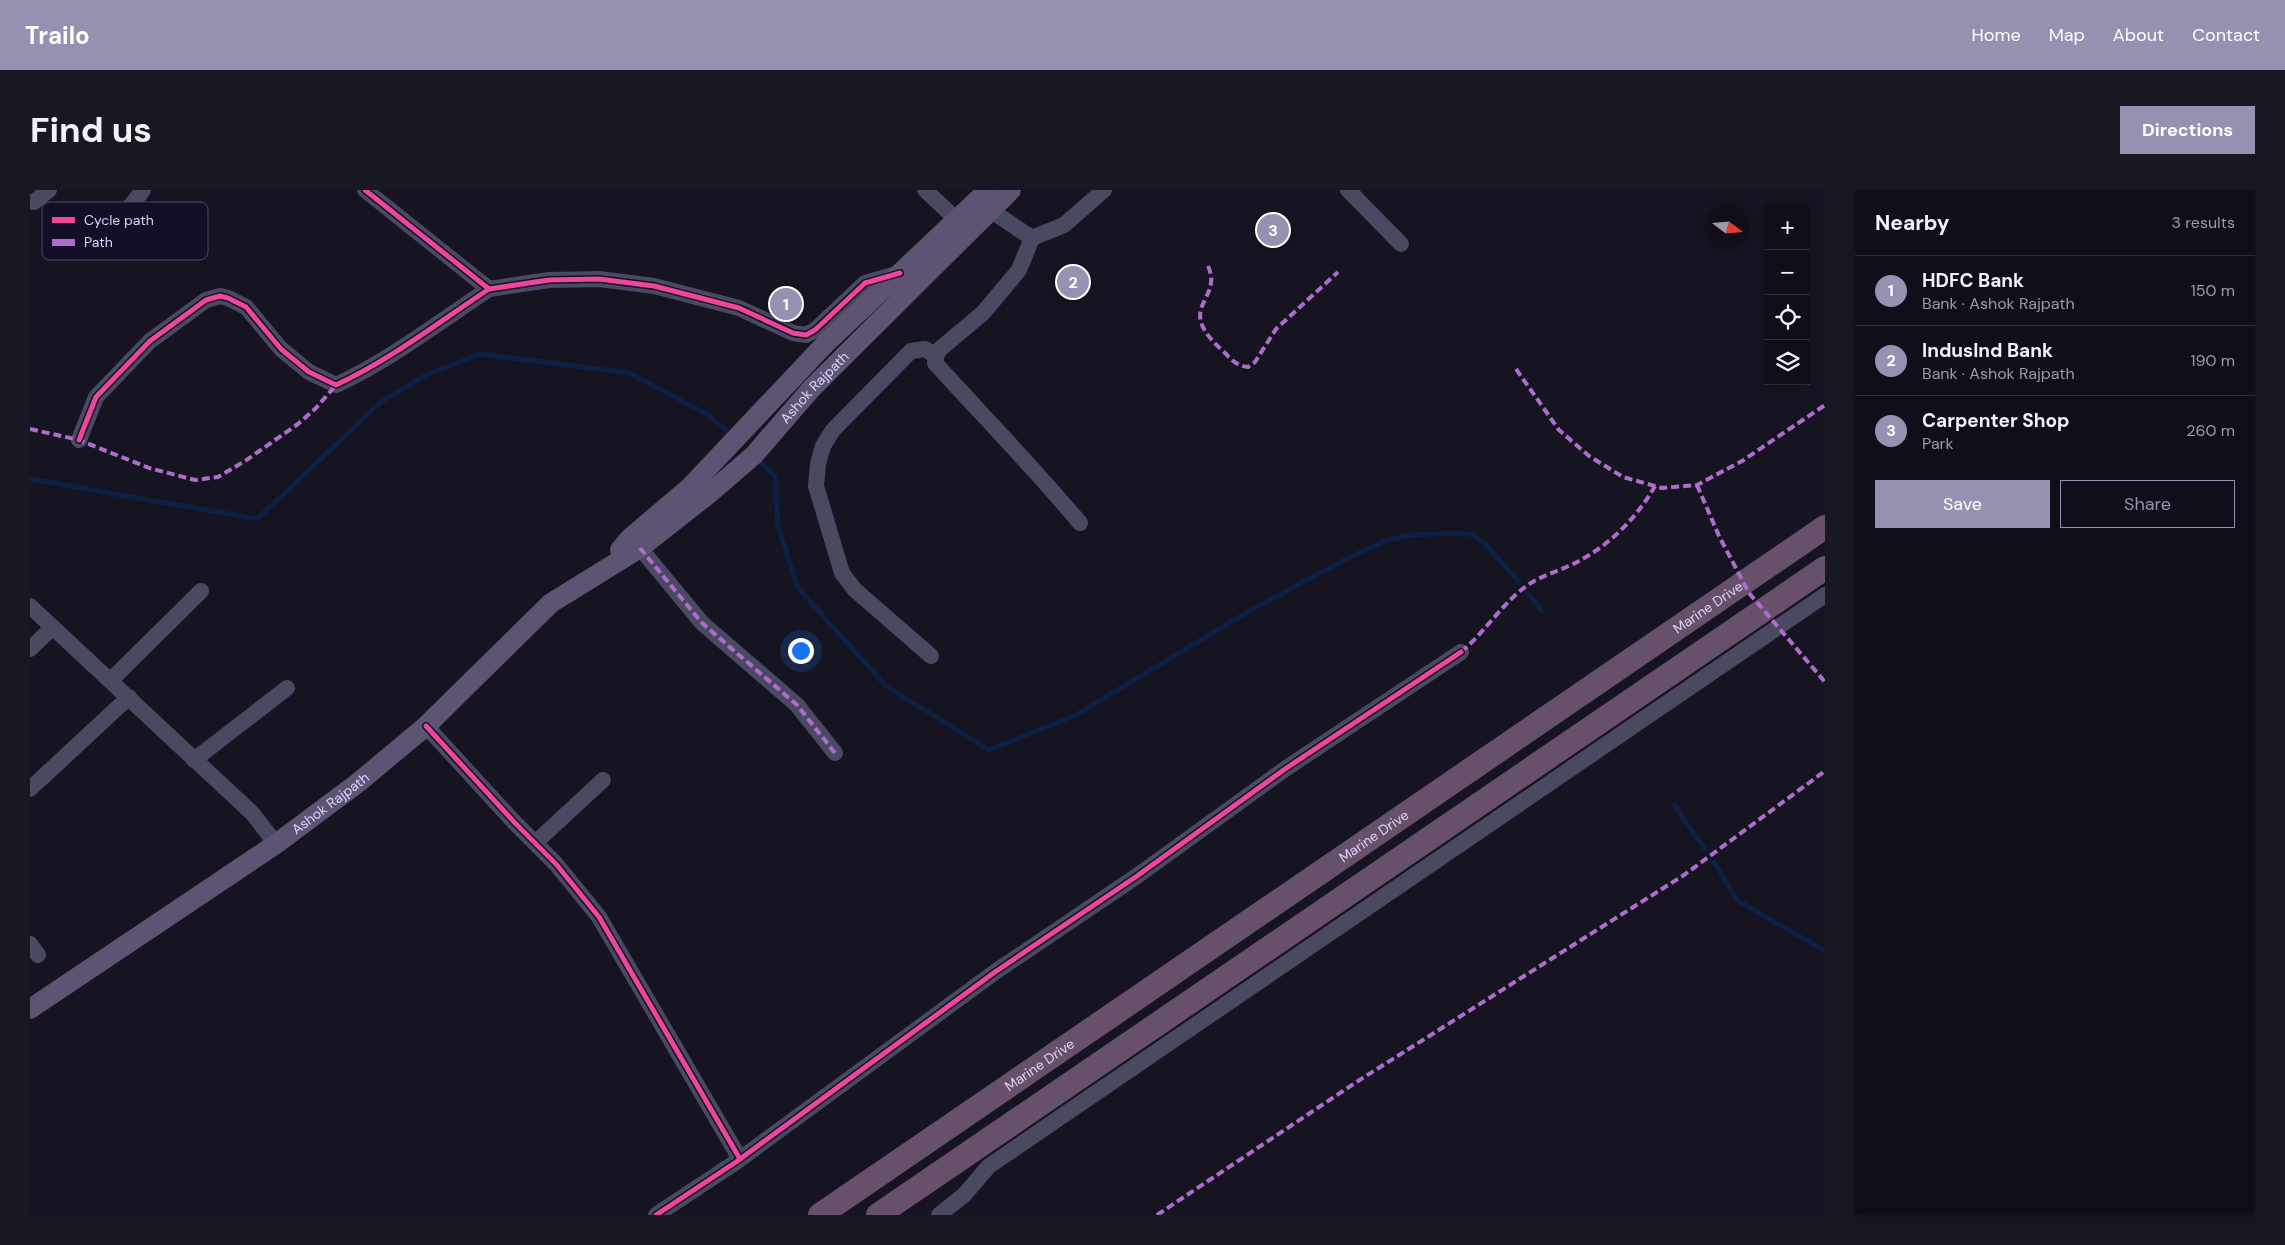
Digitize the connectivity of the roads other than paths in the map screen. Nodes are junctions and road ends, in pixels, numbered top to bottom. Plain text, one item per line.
1 (49, 190) edge
2 (143, 190) edge
3 (365, 190) edge
4 (925, 190) edge
5 (1011, 190) edge
6 (1104, 190) edge
7 (1348, 190) edge
8 (985, 201) edge
9 (30, 202) edge
10 (134, 202) edge
11 (956, 229) junction
12 (1032, 238) junction
13 (1401, 244) dead end
14 (900, 273) junction
15 (489, 289) junction
16 (936, 356) junction
17 (79, 440) dead end
18 (1080, 523) dead end
19 (1825, 527) edge
20 (640, 548) junction
21 (605, 568) junction
22 (1825, 568) edge
23 (201, 591) dead end
24 (1825, 595) edge
25 (30, 606) edge
26 (53, 627) junction
27 (30, 649) edge
28 (1460, 652) dead end
29 (931, 656) dead end
30 (111, 680) junction
31 (287, 688) dead end
32 (129, 697) junction
33 (426, 726) junction
34 (835, 753) dead end
35 (194, 760) junction
36 (603, 780) dead end
37 (30, 789) edge
38 (535, 843) junction
39 (276, 844) junction
40 (30, 1009) edge
41 (740, 1159) junction
42 (912, 1191) junction
43 (656, 1215) edge
44 (820, 1215) edge
45 (878, 1215) edge
46 (887, 1215) edge
47 (939, 1215) edge

1 - 9 street
2 - 10 street
3 - 15 street
4 - 11 street
5 - 8 main road, Ashok Rajpath
6 - 12 street
7 - 13 street
8 - 11 main road, Ashok Rajpath
8 - 12 street
11 - 14 main road, Ashok Rajpath
11 - 20 main road, Ashok Rajpath
12 - 16 street
14 - 15 street
14 - 21 main road, Ashok Rajpath
15 - 17 street
16 - 18 street
16 - 29 street
19 - 44 highway, Marine Drive
20 - 21 main road, Ashok Rajpath
20 - 34 street
21 - 33 main road, Ashok Rajpath
22 - 42 highway
23 - 30 street
24 - 47 street
25 - 26 street
26 - 27 street
26 - 30 street
28 - 41 street
30 - 32 street
31 - 35 street
32 - 35 street
32 - 37 street
33 - 38 street
33 - 39 main road, Ashok Rajpath
35 - 39 street
36 - 38 street
38 - 41 street
39 - 40 main road, Ashok Rajpath
41 - 43 street
42 - 45 highway
42 - 46 highway

